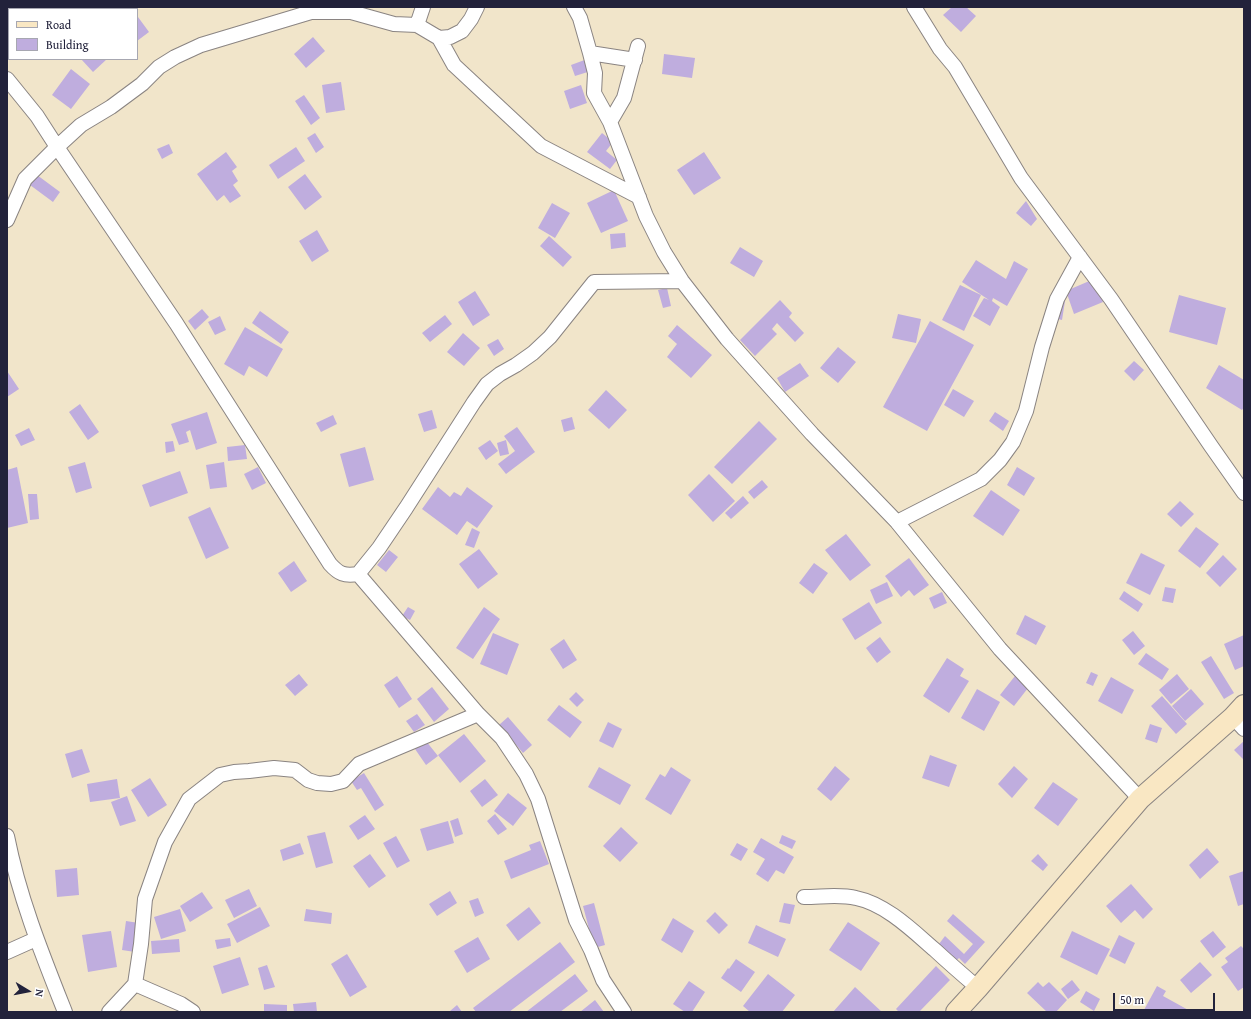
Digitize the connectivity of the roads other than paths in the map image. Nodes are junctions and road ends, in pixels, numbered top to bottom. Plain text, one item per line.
1 (423, 7) edge
2 (477, 7) edge
3 (574, 7) edge
4 (914, 7) edge
5 (417, 25) junction
6 (439, 38) junction
7 (638, 46) dead end
8 (590, 52) junction
9 (634, 60) junction
10 (7, 79) edge
11 (610, 122) junction
12 (57, 147) junction
13 (639, 197) junction
14 (7, 220) edge
15 (1080, 258) junction
16 (682, 281) junction
17 (1244, 493) edge
18 (897, 522) junction
19 (358, 574) junction
20 (478, 714) junction
21 (1240, 717) edge
22 (1140, 799) junction
23 (7, 836) edge
24 (9, 860) edge
25 (804, 897) dead end
26 (36, 939) junction
27 (7, 952) edge
28 (135, 984) junction
29 (978, 988) junction
30 (65, 1012) edge
31 (109, 1012) edge
32 (193, 1012) edge
33 (624, 1012) edge
34 (956, 1012) edge

1 - 5 street
2 - 6 street
3 - 8 street
4 - 15 street
5 - 6 street
5 - 12 street
6 - 13 street
7 - 9 street
8 - 9 street
8 - 11 street
9 - 11 street
10 - 12 street
11 - 13 street
12 - 14 street
12 - 19 street
13 - 16 street
15 - 17 street
15 - 18 street
16 - 18 street
16 - 19 street
18 - 22 street
19 - 20 street
20 - 28 street
20 - 33 street
21 - 22 main road
22 - 29 main road
23 - 24 street
24 - 26 street
25 - 29 street
26 - 27 street
26 - 30 street
28 - 31 street
28 - 32 street
29 - 34 main road

